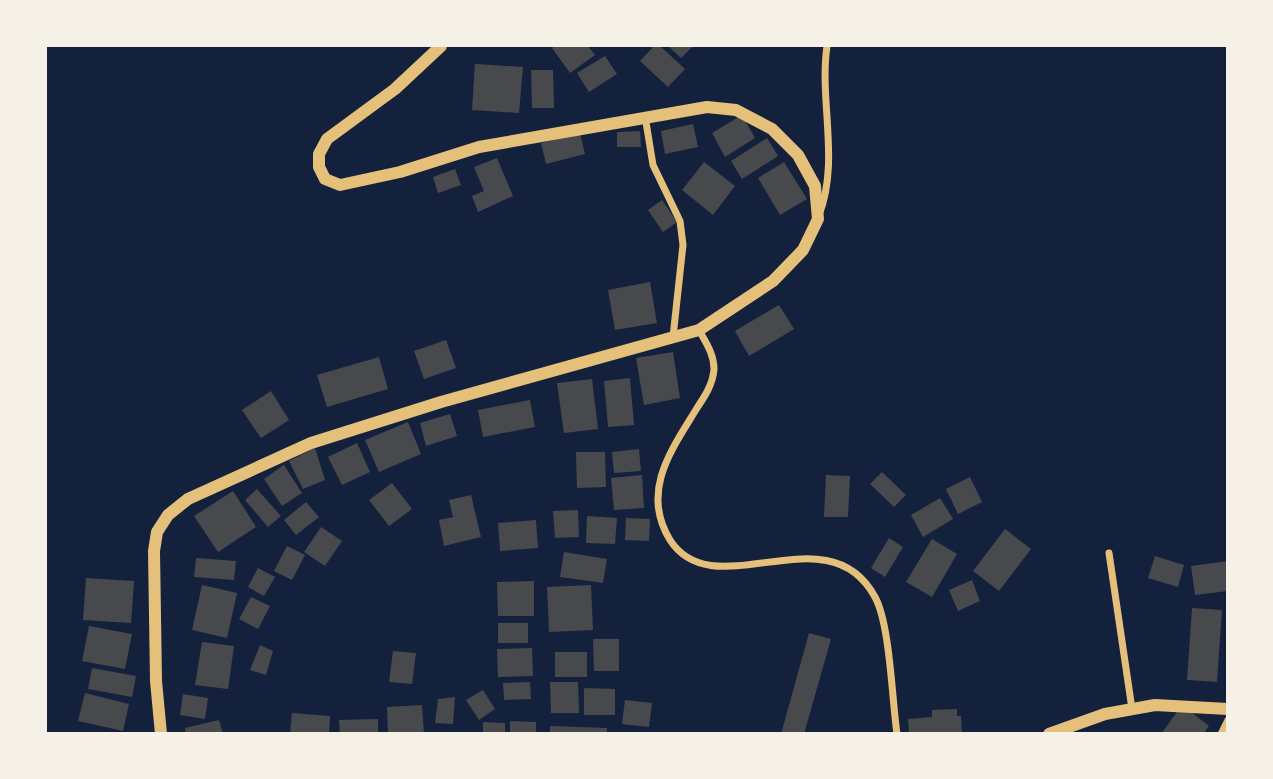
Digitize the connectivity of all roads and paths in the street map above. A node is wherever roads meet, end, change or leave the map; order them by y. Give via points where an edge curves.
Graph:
1 (441, 46) edge
2 (827, 46) edge
3 (645, 116) junction
4 (818, 219) junction
5 (699, 330) junction
6 (673, 338) junction
7 (1110, 553) dead end
8 (1132, 709) junction
9 (1227, 709) edge
10 (1227, 720) edge
11 (161, 733) edge
12 (897, 733) edge
13 (1049, 733) edge
14 (1221, 733) edge

1 - 3 street via 395,89 327,139 319,154 325,179 340,185 479,147
2 - 4 street via 829,163 826,199
3 - 4 street via 707,107 736,110 772,129 798,156 815,186
3 - 6 street via 653,164 681,221
4 - 5 street via 803,250 773,281
5 - 6 street
5 - 12 street via 713,356 710,388 662,469 657,488 660,514 671,540 692,561 719,567 821,559 862,577 883,621
6 - 11 street via 311,443 188,499 168,515 157,532 154,551
7 - 8 street
8 - 9 street via 1155,705
8 - 13 street
10 - 14 street

